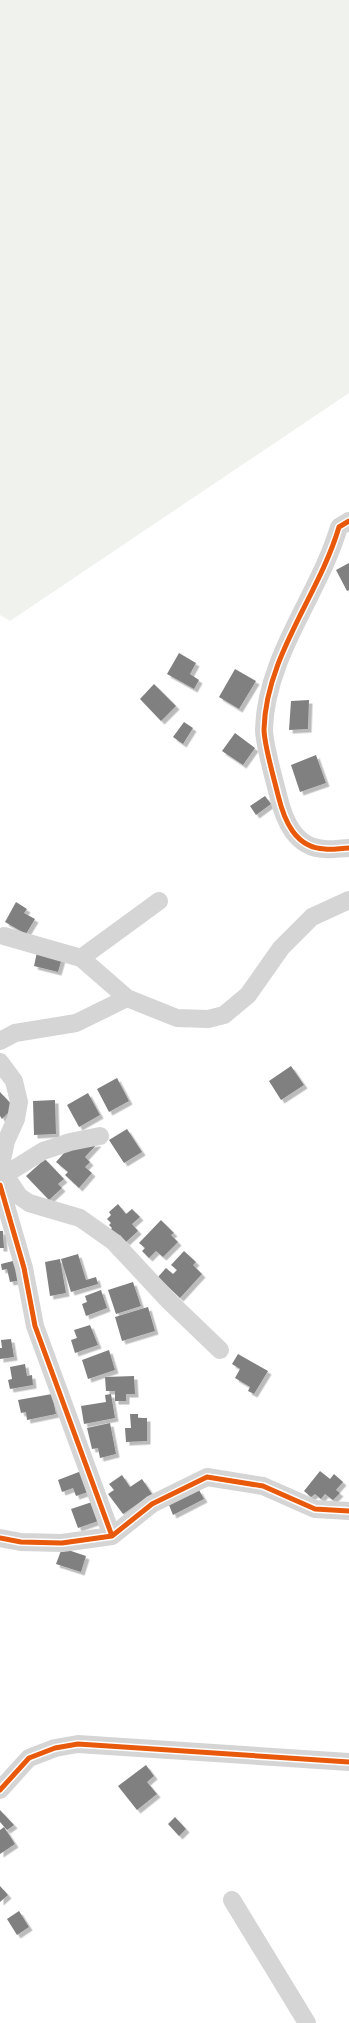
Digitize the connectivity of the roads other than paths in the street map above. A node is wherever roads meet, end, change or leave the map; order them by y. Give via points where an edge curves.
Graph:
1 (349, 521) edge
2 (349, 848) edge
3 (349, 900) edge
4 (159, 901) dead end
5 (4, 936) dead end
6 (81, 958) junction
7 (127, 998) junction
8 (0, 1041) edge
9 (0, 1062) edge
10 (100, 1136) dead end
11 (1, 1177) edge
12 (220, 1350) dead end
13 (349, 1511) edge
14 (112, 1536) junction
15 (0, 1538) edge
16 (349, 1762) edge
17 (0, 1790) edge
18 (232, 1900) dead end
19 (307, 2023) edge

1 - 2 street via 339,526 332,552 278,663 267,699 264,731 280,805 290,830 301,842 324,850
3 - 7 street via 312,917 281,948 248,995 224,1014 208,1019 177,1018
4 - 6 street
5 - 6 street
6 - 7 street
7 - 8 street via 76,1023 15,1033
9 - 11 street via 14,1081 18,1102 16,1119 6,1141
10 - 11 street via 43,1151
11 - 12 street via 29,1203 80,1218 114,1242 169,1301
11 - 14 street via 24,1268 35,1326
13 - 14 street via 315,1509 263,1486 207,1477 152,1504
14 - 15 street via 62,1543 21,1542
16 - 17 street via 78,1744 55,1748 28,1758
18 - 19 street

